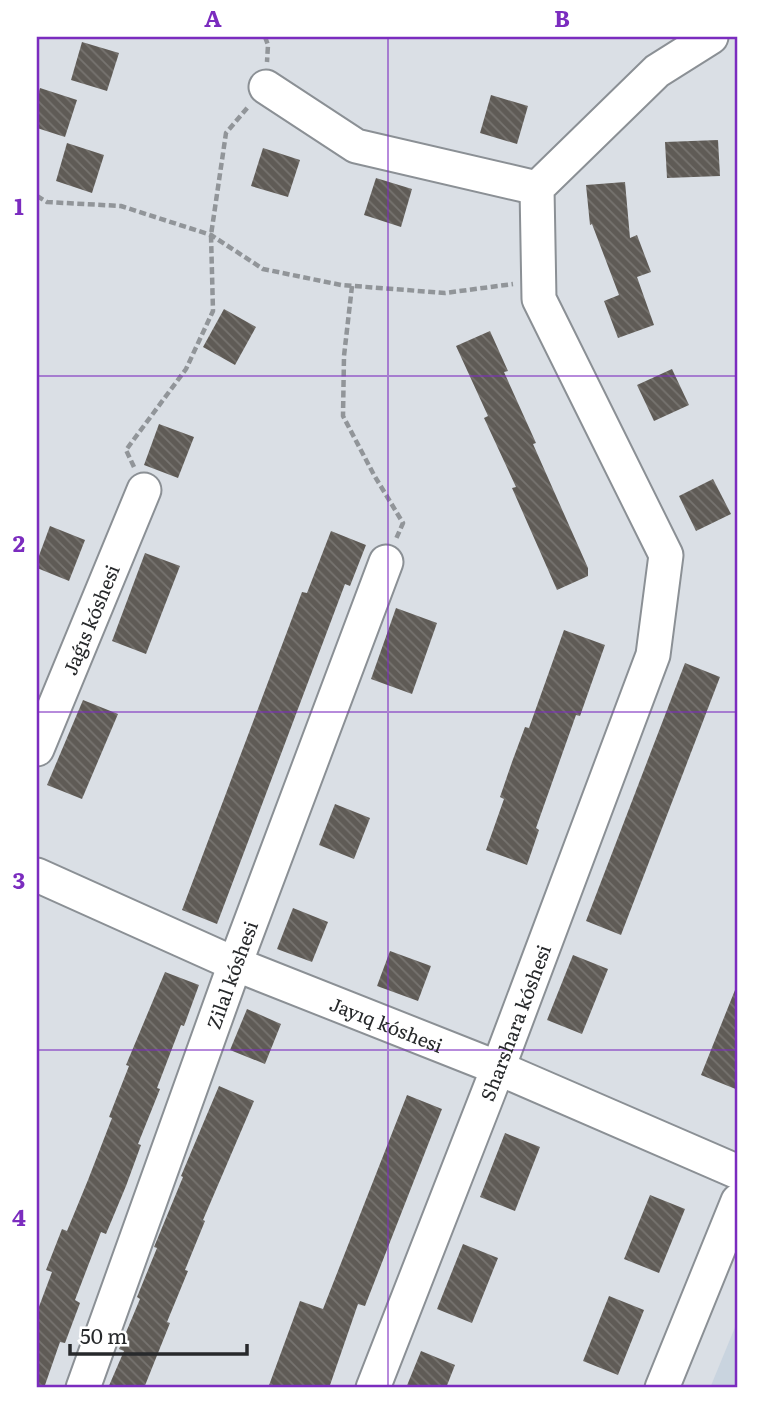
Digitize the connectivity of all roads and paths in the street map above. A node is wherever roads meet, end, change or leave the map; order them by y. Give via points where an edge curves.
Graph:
1 (659, 37) edge
2 (711, 37) edge
3 (657, 71) junction
4 (266, 87) joint
5 (537, 188) junction
6 (37, 196) edge
7 (211, 235) junction
8 (539, 281) junction
9 (352, 286) junction
10 (144, 490) joint
11 (386, 562) joint
12 (37, 749) edge
13 (37, 874) edge
14 (235, 964) junction
15 (498, 1068) junction
16 (738, 1172) edge
17 (738, 1201) edge
18 (83, 1388) edge
19 (373, 1388) edge
20 (662, 1388) edge

1 - 3 street
2 - 3 street
3 - 5 street
4 - 5 street via 356,146
4 - 7 path via 226,133
5 - 8 street, Sharshara kóshesi
6 - 7 path via 47,202 121,206
7 - 9 path via 263,269
7 - 10 path via 213,310 186,369 126,450
8 - 9 path via 445,293
8 - 15 street, Sharshara kóshesi via 539,299 666,555 653,655
9 - 11 path via 343,416 403,523
10 - 12 street, Jaǵıs kóshesi
11 - 14 street, Zilal kóshesi
13 - 14 street, Jayıq kóshesi
14 - 15 street, Jayıq kóshesi
14 - 18 street, Zilal kóshesi
15 - 16 street, Jayıq kóshesi
15 - 19 street, Sharshara kóshesi
17 - 20 street

